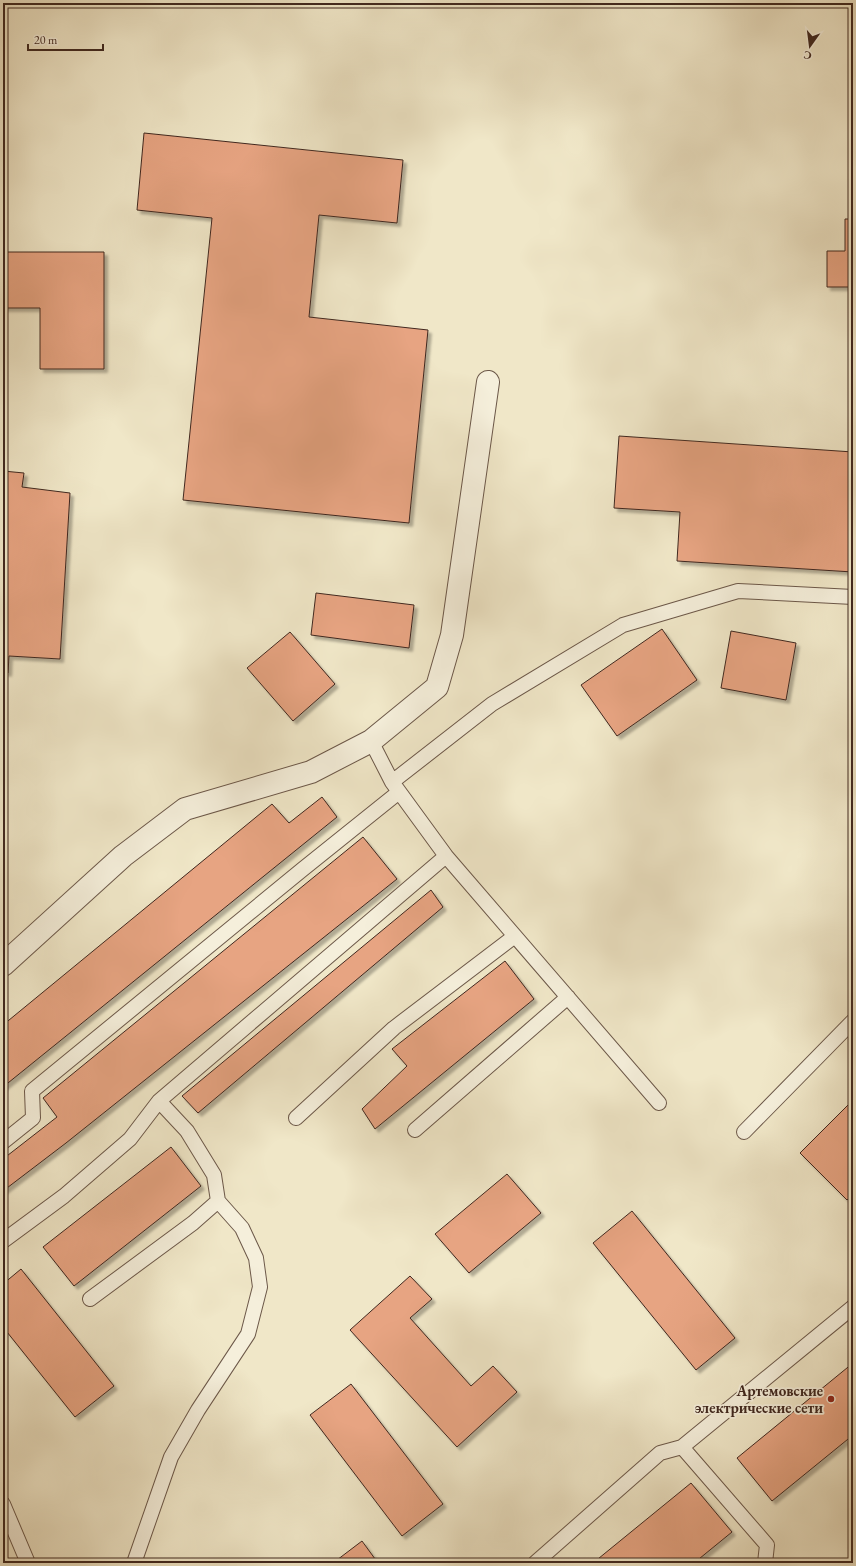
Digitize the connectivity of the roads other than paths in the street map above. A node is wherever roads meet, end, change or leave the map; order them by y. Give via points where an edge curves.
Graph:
1 (488, 382) dead end
2 (853, 597) edge
3 (371, 741) junction
4 (396, 787) junction
5 (446, 856) junction
6 (515, 936) junction
7 (3, 965) edge
8 (568, 997) junction
9 (853, 1021) edge
10 (159, 1102) junction
11 (659, 1103) dead end
12 (296, 1118) dead end
13 (415, 1130) dead end
14 (744, 1132) dead end
15 (3, 1142) edge
16 (218, 1201) junction
17 (3, 1241) edge
18 (90, 1299) dead end
19 (853, 1307) edge
20 (682, 1447) junction
21 (3, 1504) edge
22 (28, 1563) edge
23 (134, 1563) edge
24 (535, 1563) edge
25 (765, 1563) edge

1 - 3 street via 452,635 437,687
2 - 4 lane via 738,591 623,625 492,704
3 - 4 lane
3 - 7 street via 311,772 185,809 123,856
4 - 5 lane
4 - 15 lane via 303,869 32,1091 33,1118
5 - 6 lane
5 - 10 lane
6 - 8 lane
6 - 12 lane via 394,1028
8 - 11 lane
8 - 13 lane
9 - 14 lane
10 - 16 lane via 187,1131 214,1175
10 - 17 lane via 130,1139 64,1196
16 - 18 lane via 193,1223
16 - 23 lane via 242,1228 256,1258 260,1287 248,1334 198,1410 172,1457
19 - 20 lane
20 - 24 lane via 660,1453
20 - 25 lane via 767,1545
21 - 22 lane

